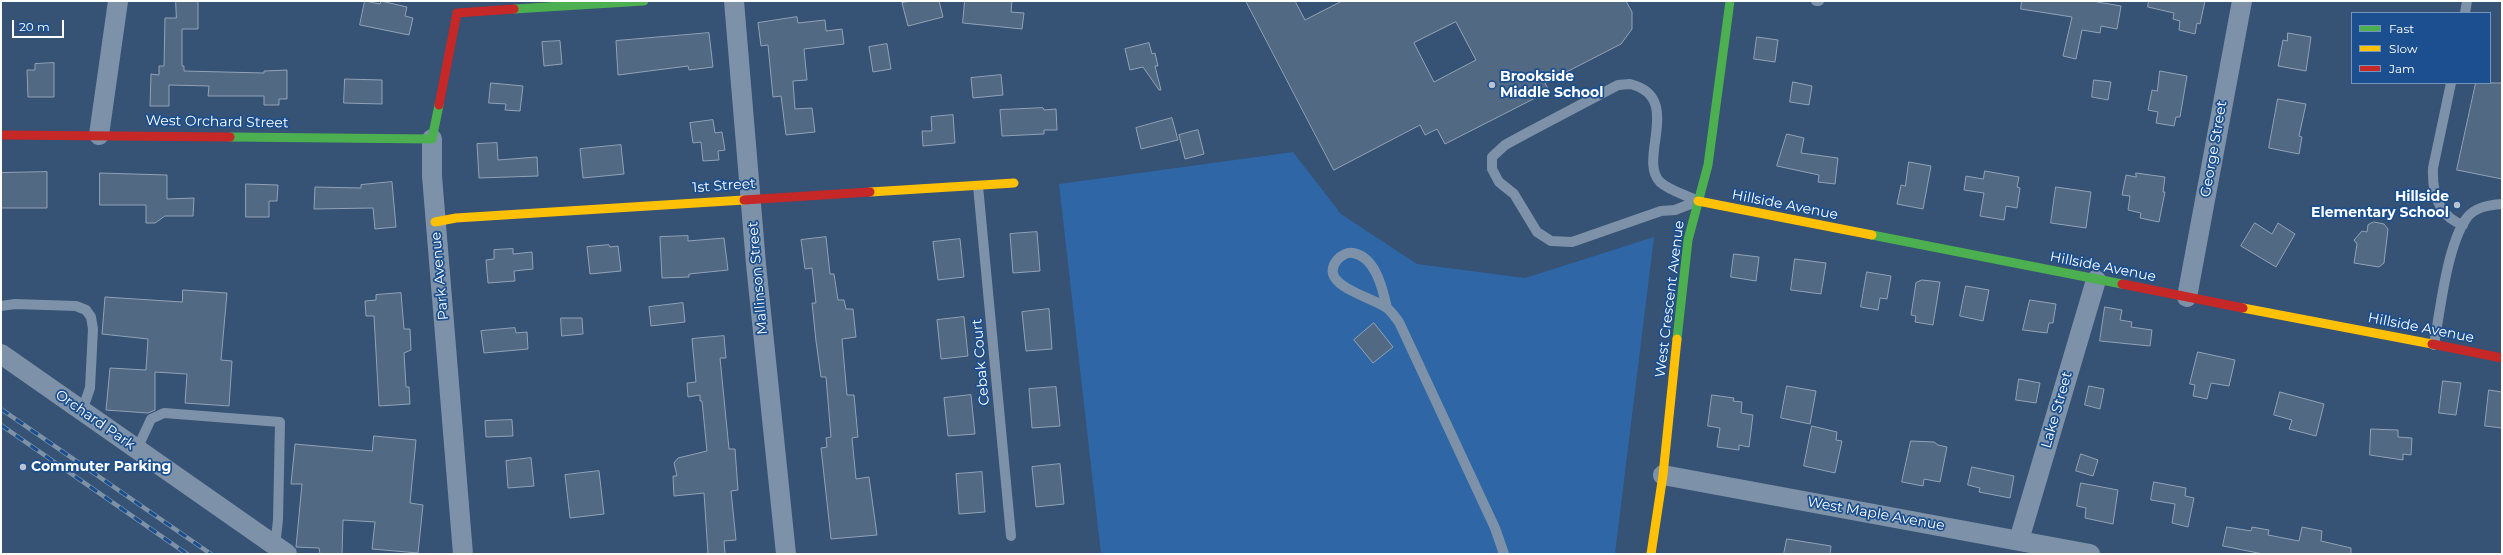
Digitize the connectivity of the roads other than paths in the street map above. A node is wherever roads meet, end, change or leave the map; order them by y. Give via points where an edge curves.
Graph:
1 (118, 1) edge
2 (644, 1) edge
3 (734, 1) edge
4 (1730, 1) edge
5 (1816, 1) edge
6 (1819, 1) edge
7 (2242, 1) edge
8 (2467, 1) edge
9 (458, 7) edge
10 (2465, 12) edge
11 (2451, 84) edge
12 (1, 135) edge
13 (99, 135) junction
14 (432, 140) junction
15 (1014, 183) dead end
16 (978, 186) junction
17 (751, 198) junction
18 (1698, 201) junction
19 (2502, 204) edge
20 (436, 222) junction
21 (2463, 225) junction
22 (2096, 280) junction
23 (2187, 296) junction
24 (1, 306) edge
25 (1387, 308) junction
26 (2434, 345) junction
27 (1, 354) edge
28 (2502, 358) edge
29 (82, 411) junction
30 (137, 449) junction
31 (1663, 475) junction
32 (1011, 536) dead end
33 (2019, 540) junction
34 (281, 550) edge
35 (463, 554) edge
36 (786, 554) edge
37 (1504, 554) edge
38 (1651, 554) edge
39 (2090, 554) edge

1 - 13 street
2 - 9 main road
3 - 17 street, Mallinson Street
4 - 18 main road, West Crescent Avenue via 1708,165
5 - 6 lane
7 - 23 street, George Street
8 - 10 lane
9 - 14 main road, Park Avenue
11 - 21 lane via 2432,182 2436,201 2442,210
12 - 13 main road, West Orchard Street
13 - 14 main road, West Orchard Street
14 - 20 street, Park Avenue
15 - 16 main road, 1st Street
16 - 17 main road, 1st Street
16 - 32 lane, Cebak Court
17 - 20 main road, 1st Street via 456,218
17 - 36 street, Mallinson Street
18 - 18 lane via 1659,181 1653,170 1657,114 1651,97 1642,87 1630,84 1618,85 1527,133 1505,145 1492,157 1492,169 1499,182 1514,194 1537,232 1550,241 1572,242
18 - 22 main road, Hillside Avenue
18 - 31 main road, West Crescent Avenue via 1688,240
19 - 21 lane via 2477,209 2466,218
20 - 35 street, Park Avenue
21 - 26 lane via 2450,263
22 - 23 main road, Hillside Avenue
22 - 33 street, Lake Street
23 - 26 main road, Hillside Avenue
24 - 29 lane via 76,306 86,310 91,317 93,329 90,388
25 - 25 lane via 1340,285 1333,276 1333,266 1341,256 1352,253 1363,256 1370,263 1382,287
25 - 37 lane via 1399,322 1495,528
26 - 28 main road, Hillside Avenue
27 - 29 street, Orchard Park
29 - 30 street, Orchard Park
30 - 34 street, Orchard Park
30 - 34 lane via 151,420 164,413 280,422 278,520
31 - 33 street, West Maple Avenue
31 - 38 main road, West Crescent Avenue
33 - 39 street, West Maple Avenue

